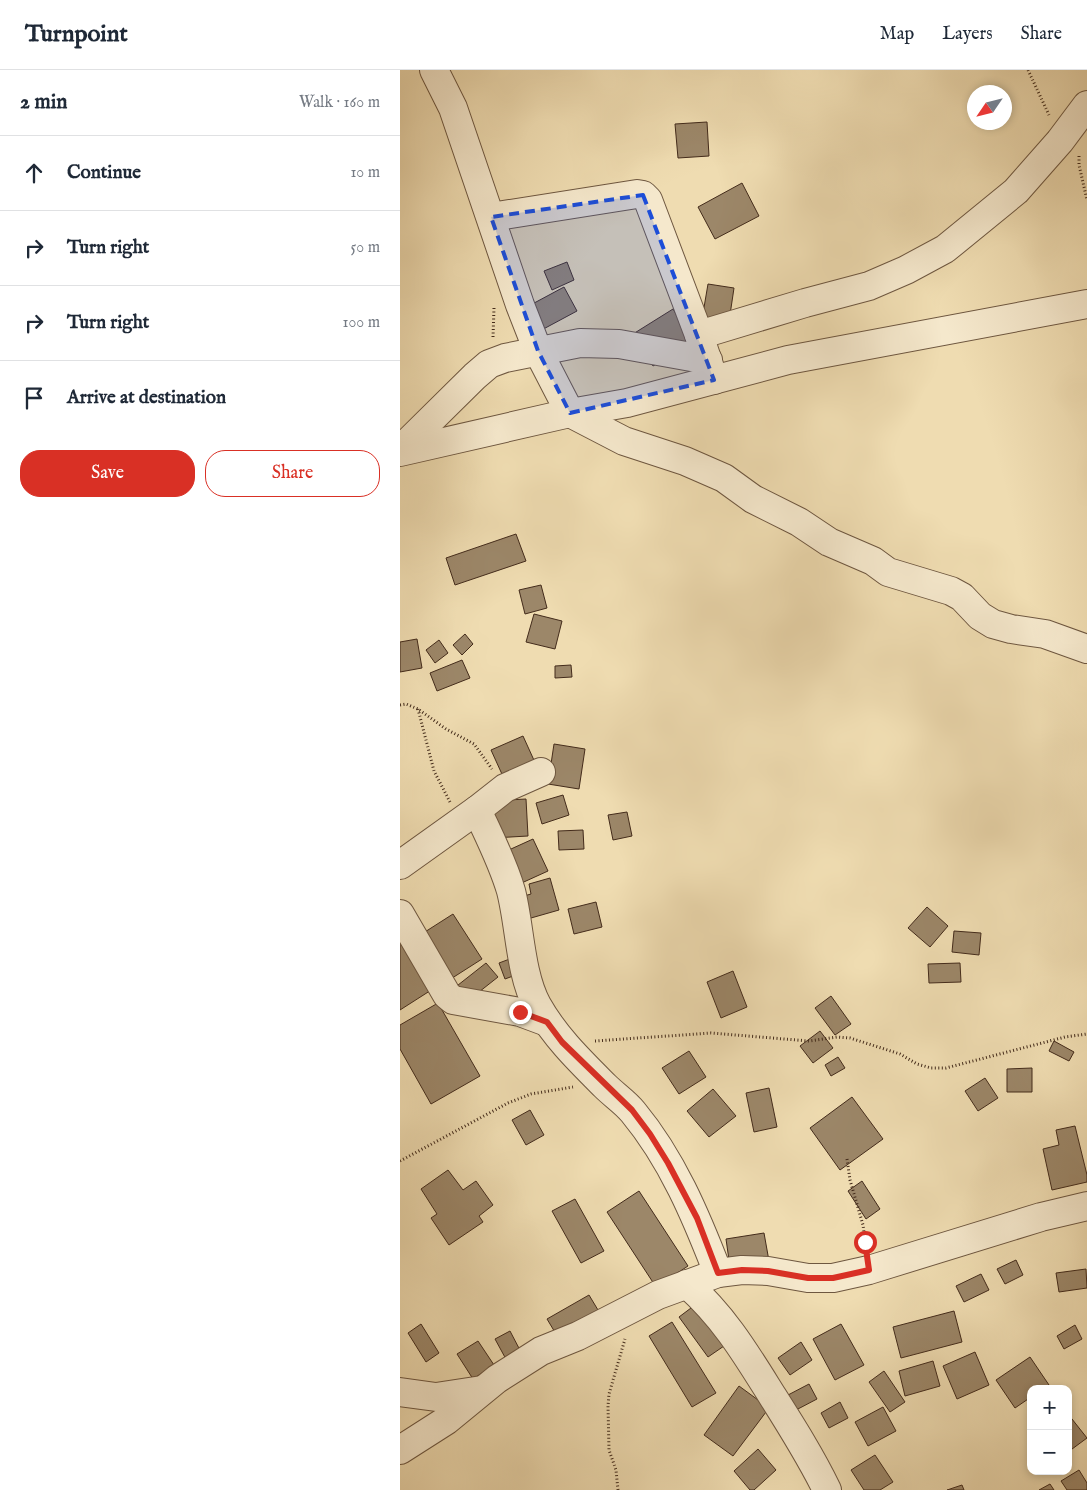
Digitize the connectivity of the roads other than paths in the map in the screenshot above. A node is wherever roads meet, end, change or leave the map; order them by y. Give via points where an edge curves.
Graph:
1 (434, 70) edge
2 (1087, 105) edge
3 (491, 217) junction
4 (1087, 304) edge
5 (699, 335) junction
6 (538, 351) junction
7 (711, 370) junction
8 (570, 413) junction
9 (400, 451) edge
10 (1087, 649) edge
11 (541, 772) dead end
12 (469, 816) junction
13 (405, 856) edge
14 (400, 914) edge
15 (554, 1032) junction
16 (1087, 1206) edge
17 (718, 1273) junction
18 (687, 1284) junction
19 (484, 1390) junction
20 (400, 1392) edge
21 (400, 1450) edge
22 (827, 1490) edge

1 - 3 street via 453,108
2 - 5 street via 1016,191 945,249 869,286
3 - 5 street via 643,195 648,200
3 - 6 street
4 - 7 street via 788,360
5 - 7 street
6 - 7 street via 580,343 619,344
6 - 8 street
6 - 9 street via 490,364
7 - 8 street via 627,403
8 - 9 street
8 - 10 street via 624,441 724,478 753,499 799,522 829,542 873,561 888,572 951,590 993,624 1045,634
11 - 12 street via 505,788
12 - 13 street
12 - 15 street via 496,852 510,890 529,986
14 - 15 street via 446,995 453,1000 520,1012
15 - 17 street via 632,1110 650,1134 697,1218
16 - 17 street via 833,1278 808,1278 768,1271
17 - 18 street
18 - 19 street via 542,1351
18 - 22 street via 714,1310 736,1338 813,1460
19 - 20 street via 436,1397
19 - 21 street via 447,1420

